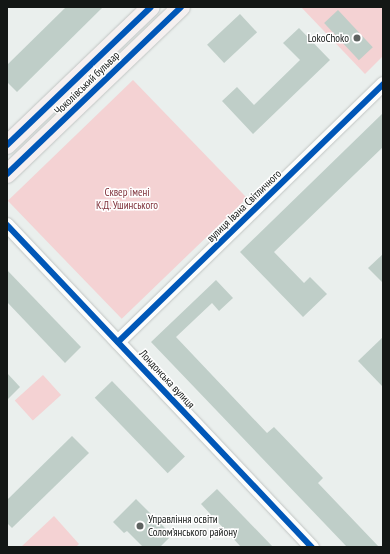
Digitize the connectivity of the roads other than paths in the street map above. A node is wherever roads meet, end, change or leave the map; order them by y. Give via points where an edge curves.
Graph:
1 (151, 7) edge
2 (181, 7) edge
3 (383, 84) edge
4 (7, 145) edge
5 (7, 174) edge
6 (7, 225) edge
7 (118, 342) junction
8 (312, 547) edge

1 - 4 main road, Чоколівський бульвар
2 - 5 main road, Чоколівський бульвар
3 - 7 street, вулиця Івана Світличного
6 - 7 street, Лондонська вулиця
7 - 8 street, Лондонська вулиця

